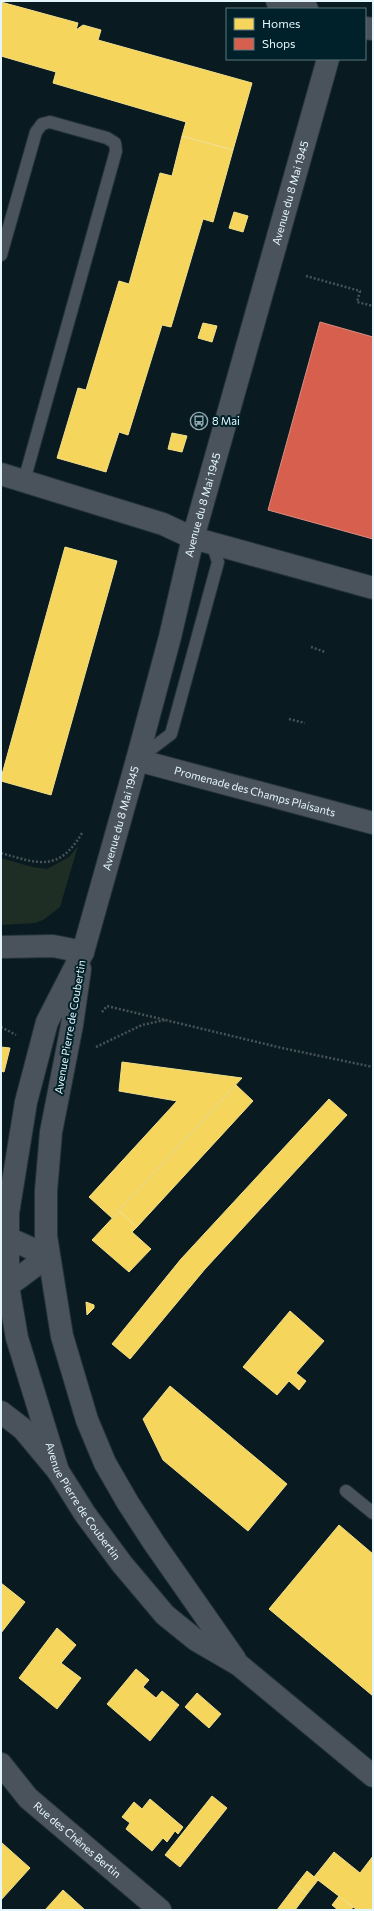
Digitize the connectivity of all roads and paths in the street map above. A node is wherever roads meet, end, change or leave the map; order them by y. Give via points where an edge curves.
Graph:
1 (277, 1) edge
2 (303, 8) edge
3 (328, 60) edge
4 (1, 255) edge
5 (306, 276) dead end
6 (373, 306) edge
7 (1, 474) edge
8 (24, 481) junction
9 (202, 541) junction
10 (373, 588) edge
11 (311, 648) dead end
12 (325, 652) dead end
13 (289, 719) dead end
14 (305, 723) dead end
15 (137, 760) junction
16 (373, 823) edge
17 (82, 833) dead end
18 (1, 853) edge
19 (1, 947) edge
20 (83, 952) junction
21 (100, 1014) dead end
22 (168, 1020) junction
23 (1, 1027) edge
24 (22, 1038) dead end
25 (93, 1049) dead end
26 (373, 1068) edge
27 (26, 1102) junction
28 (1, 1184) edge
29 (4, 1237) edge
30 (48, 1256) junction
31 (4, 1286) edge
32 (1, 1412) edge
33 (58, 1471) junction
34 (346, 1491) dead end
35 (373, 1513) edge
36 (239, 1665) junction
37 (1, 1764) edge
38 (373, 1776) edge
39 (160, 1910) edge

1 - 2 street
3 - 9 street, Avenue du 8 Mai 1945
4 - 8 lane via 36,132 42,124 50,122 107,138 114,143 116,151
5 - 6 path via 360,291 357,302
7 - 8 street
8 - 9 street via 163,524
9 - 10 street
9 - 15 street, Avenue du 8 Mai 1945 via 170,637
9 - 15 lane via 218,562 208,619 189,690 171,734
11 - 12 path
13 - 14 path
15 - 16 street, Promenade des Champs Plaisants
15 - 20 street, Avenue du 8 Mai 1945
17 - 18 path via 74,846 62,856 47,863
19 - 20 street via 53,946
20 - 27 street, Avenue Pierre de Coubertin via 47,1022
20 - 30 street, Avenue Pierre de Coubertin via 51,1132 46,1191
21 - 22 path via 107,1006
22 - 25 path via 142,1025
22 - 26 path
23 - 24 path
27 - 28 street
27 - 29 street, Avenue Pierre de Coubertin
29 - 30 street
29 - 31 street, Avenue Pierre de Coubertin
30 - 31 street
30 - 36 street, Avenue Pierre de Coubertin via 62,1336 87,1420 105,1463 154,1544
31 - 33 street, Avenue Pierre de Coubertin via 17,1338
32 - 33 street via 23,1429
33 - 36 street, Avenue Pierre de Coubertin via 85,1514 122,1564 165,1615 196,1640
34 - 35 lane
36 - 38 street, Avenue Pierre de Coubertin
37 - 39 street, Rue des Chênes Bertin via 28,1798

